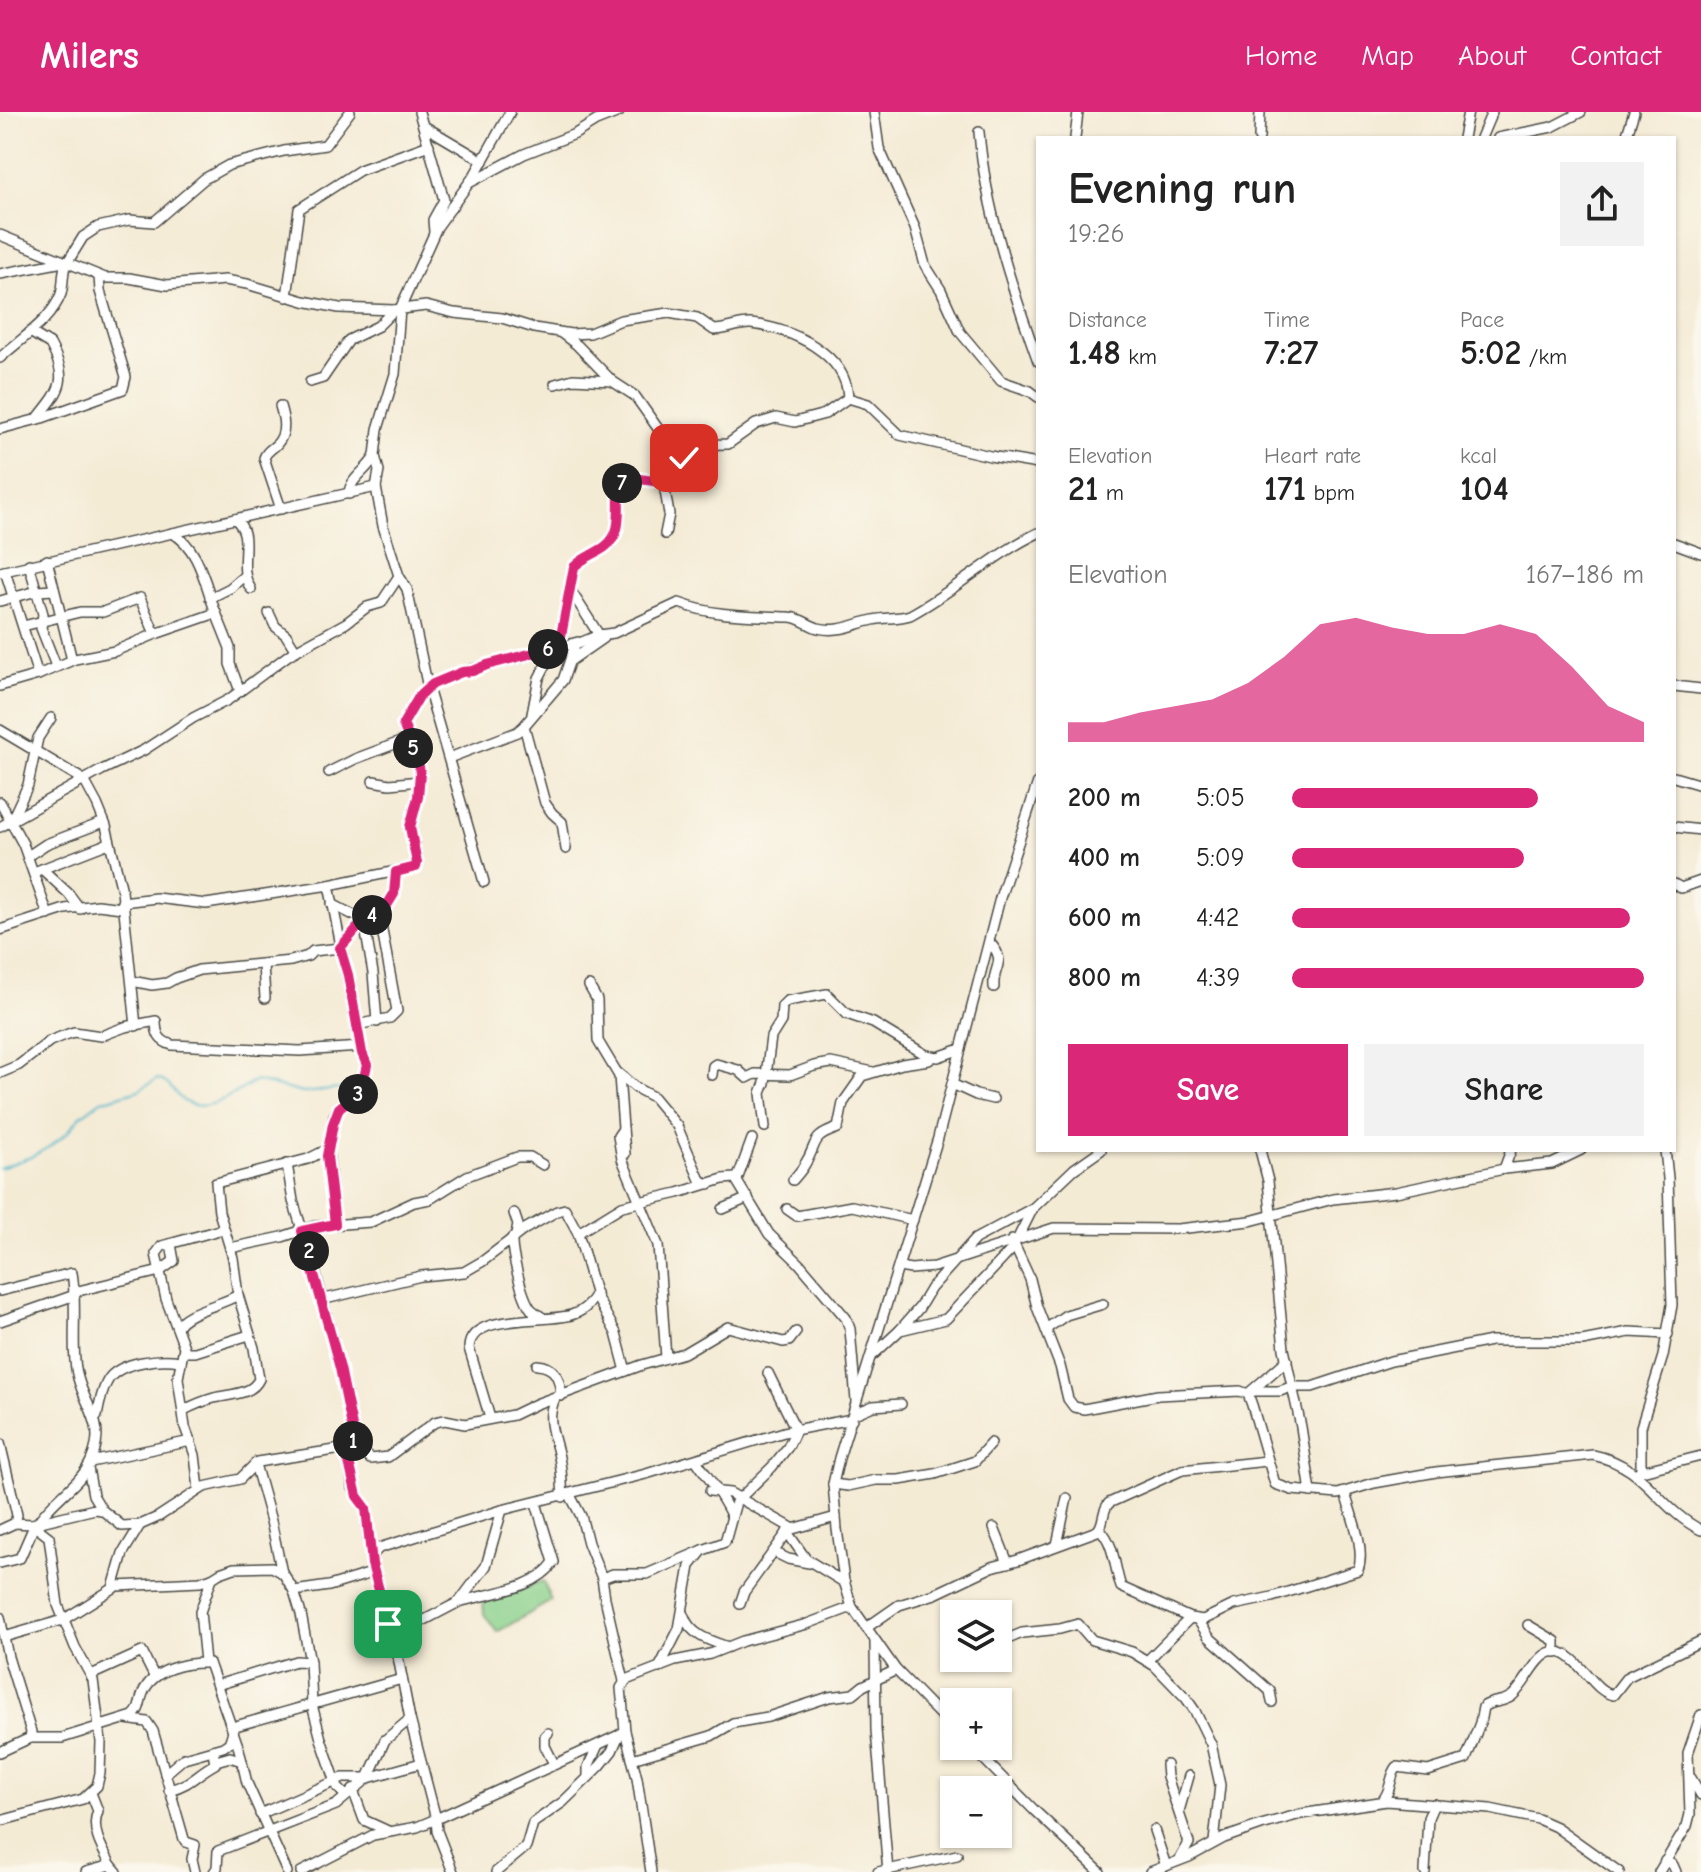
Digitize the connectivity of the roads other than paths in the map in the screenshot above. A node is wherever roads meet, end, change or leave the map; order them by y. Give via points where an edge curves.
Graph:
1 (350, 112) edge
2 (419, 112) edge
3 (510, 112) edge
4 (619, 112) edge
5 (874, 112) edge
6 (1078, 112) edge
7 (1260, 112) edge
8 (1468, 112) edge
9 (1492, 112) edge
10 (1581, 112) edge
11 (1634, 112) edge
12 (422, 124) junction
13 (979, 132) dead end
14 (1075, 136) edge
15 (1259, 136) edge
16 (1463, 136) edge
17 (1482, 136) edge
18 (1508, 136) edge
19 (1626, 136) edge
20 (429, 145) junction
21 (483, 161) junction
22 (469, 183) junction
23 (434, 232) junction
24 (0, 235) edge
25 (65, 263) junction
26 (0, 274) edge
27 (99, 276) junction
28 (287, 297) junction
29 (397, 310) junction
30 (30, 332) junction
31 (560, 332) junction
32 (1036, 355) edge
33 (0, 358) edge
34 (612, 381) junction
35 (310, 382) dead end
36 (555, 384) dead end
37 (1036, 396) edge
38 (848, 398) junction
39 (280, 406) dead end
40 (37, 419) junction
41 (0, 429) edge
42 (715, 444) junction
43 (698, 446) junction
44 (375, 456) junction
45 (1036, 464) edge
46 (669, 477) junction
47 (376, 487) junction
48 (349, 494) junction
49 (281, 509) junction
50 (235, 519) junction
51 (172, 533) junction
52 (665, 534) dead end
53 (1036, 534) edge
54 (1676, 544) edge
55 (1701, 553) edge
56 (47, 560) junction
57 (29, 564) junction
58 (2, 571) edge
59 (244, 576) junction
60 (399, 576) junction
61 (569, 588) junction
62 (251, 589) dead end
63 (54, 590) junction
64 (37, 591) junction
65 (12, 597) junction
66 (210, 598) junction
67 (0, 601) edge
68 (216, 613) junction
69 (269, 613) dead end
70 (60, 618) junction
71 (41, 620) junction
72 (23, 626) junction
73 (155, 634) junction
74 (604, 635) junction
75 (578, 642) junction
76 (556, 647) junction
77 (296, 651) junction
78 (72, 660) junction
79 (570, 661) junction
80 (56, 666) junction
81 (38, 675) junction
82 (0, 686) edge
83 (1676, 686) edge
84 (428, 688) junction
85 (1701, 689) edge
86 (240, 691) junction
87 (532, 714) junction
88 (51, 718) dead end
89 (524, 726) junction
90 (0, 730) edge
91 (408, 739) junction
92 (36, 751) junction
93 (449, 758) junction
94 (329, 772) dead end
95 (1676, 778) edge
96 (84, 780) junction
97 (373, 781) dead end
98 (420, 781) junction
99 (1701, 785) edge
100 (1036, 788) edge
101 (0, 802) edge
102 (10, 821) junction
103 (104, 822) junction
104 (0, 827) edge
105 (1676, 827) edge
106 (1701, 830) edge
107 (109, 843) junction
108 (566, 849) dead end
109 (28, 856) junction
110 (38, 870) junction
111 (396, 872) junction
112 (1701, 881) edge
113 (484, 882) dead end
114 (329, 885) junction
115 (1676, 885) edge
116 (332, 904) junction
117 (122, 905) junction
118 (80, 909) junction
119 (383, 912) junction
120 (48, 915) junction
121 (364, 922) junction
122 (0, 930) edge
123 (990, 943) junction
124 (340, 948) junction
125 (263, 964) junction
126 (132, 981) junction
127 (589, 986) dead end
128 (994, 987) dead end
129 (265, 998) dead end
130 (377, 1022) junction
131 (357, 1025) junction
132 (136, 1026) junction
133 (361, 1047) junction
134 (961, 1049) junction
135 (933, 1057) junction
136 (873, 1072) junction
137 (0, 1073) edge
138 (618, 1073) junction
139 (712, 1075) dead end
140 (766, 1075) junction
141 (952, 1084) junction
142 (993, 1099) dead end
143 (765, 1127) dead end
144 (752, 1139) dead end
145 (328, 1149) junction
146 (1098, 1152) edge
147 (1261, 1152) edge
148 (1510, 1152) edge
149 (1665, 1152) edge
150 (1563, 1155) edge
151 (287, 1164) junction
152 (543, 1165) dead end
153 (1504, 1169) junction
154 (631, 1179) junction
155 (737, 1180) junction
156 (793, 1180) dead end
157 (709, 1184) junction
158 (659, 1197) junction
159 (748, 1198) junction
160 (639, 1203) junction
161 (622, 1206) junction
162 (1033, 1208) junction
163 (723, 1209) dead end
164 (787, 1209) dead end
165 (514, 1213) dead end
166 (1270, 1217) junction
167 (913, 1220) junction
168 (335, 1224) junction
169 (223, 1229) junction
170 (302, 1231) junction
171 (578, 1233) junction
172 (514, 1236) junction
173 (1015, 1241) junction
174 (171, 1244) junction
175 (230, 1248) junction
176 (959, 1258) junction
177 (899, 1267) junction
178 (160, 1271) junction
179 (0, 1291) edge
180 (596, 1293) junction
181 (75, 1294) junction
182 (238, 1295) junction
183 (321, 1300) junction
184 (602, 1303) junction
185 (1103, 1304) dead end
186 (589, 1306) junction
187 (543, 1318) junction
188 (0, 1321) edge
189 (177, 1327) junction
190 (1046, 1329) junction
191 (900, 1330) junction
192 (796, 1332) dead end
193 (1668, 1334) junction
194 (249, 1335) junction
195 (182, 1356) junction
196 (666, 1358) junction
197 (871, 1358) junction
198 (1287, 1360) junction
199 (537, 1365) dead end
200 (626, 1371) junction
201 (768, 1373) dead end
202 (1291, 1387) junction
203 (1248, 1394) junction
204 (558, 1397) junction
205 (536, 1404) junction
206 (901, 1404) dead end
207 (184, 1410) junction
208 (854, 1412) junction
209 (550, 1416) junction
210 (490, 1418) junction
211 (96, 1419) junction
212 (796, 1430) junction
213 (191, 1441) junction
214 (355, 1441) junction
215 (0, 1443) edge
216 (991, 1443) dead end
217 (342, 1449) junction
218 (367, 1456) junction
219 (1701, 1456) edge
220 (696, 1460) junction
221 (1267, 1461) junction
222 (255, 1464) junction
223 (89, 1465) junction
224 (1638, 1472) junction
225 (833, 1484) junction
226 (199, 1489) junction
227 (715, 1490) junction
228 (1311, 1492) junction
229 (1345, 1493) junction
230 (566, 1496) junction
231 (740, 1498) junction
232 (1067, 1498) dead end
233 (536, 1503) junction
234 (102, 1510) junction
235 (502, 1510) junction
236 (731, 1515) junction
237 (836, 1517) junction
238 (15, 1523) junction
239 (35, 1524) junction
240 (140, 1525) junction
241 (994, 1528) dead end
242 (1100, 1529) junction
243 (0, 1530) edge
244 (789, 1530) junction
245 (1701, 1530) edge
246 (1057, 1545) junction
247 (698, 1552) junction
248 (774, 1552) junction
249 (372, 1555) junction
250 (0, 1563) edge
251 (811, 1563) junction
252 (1008, 1563) junction
253 (375, 1572) junction
254 (283, 1573) junction
255 (212, 1578) junction
256 (602, 1578) junction
257 (845, 1583) junction
258 (113, 1588) junction
259 (294, 1591) junction
260 (459, 1602) junction
261 (740, 1604) dead end
262 (852, 1607) junction
263 (683, 1613) junction
264 (0, 1617) edge
265 (1194, 1619) junction
266 (63, 1620) junction
267 (388, 1624) junction
268 (1528, 1625) dead end
269 (411, 1627) junction
270 (866, 1628) junction
271 (394, 1636) junction
272 (4, 1637) junction
273 (1012, 1638) edge
274 (875, 1641) junction
275 (1701, 1641) edge
276 (728, 1647) junction
277 (1555, 1652) junction
278 (1147, 1661) junction
279 (205, 1662) junction
280 (310, 1662) junction
281 (659, 1668) junction
282 (896, 1670) junction
283 (91, 1675) junction
284 (154, 1676) junction
285 (402, 1679) junction
286 (624, 1681) junction
287 (876, 1681) junction
288 (217, 1685) junction
289 (1272, 1702) dead end
290 (312, 1705) junction
291 (940, 1715) edge
292 (1701, 1715) edge
293 (123, 1718) junction
294 (410, 1719) junction
295 (99, 1727) junction
296 (232, 1729) junction
297 (548, 1733) dead end
298 (622, 1733) junction
299 (30, 1738) junction
300 (229, 1743) junction
301 (598, 1745) junction
302 (213, 1750) junction
303 (0, 1752) edge
304 (581, 1752) junction
305 (632, 1759) junction
306 (985, 1760) edge
307 (216, 1761) junction
308 (242, 1761) junction
309 (421, 1763) junction
310 (554, 1764) junction
311 (1166, 1765) dead end
312 (588, 1772) junction
313 (165, 1774) junction
314 (1689, 1775) junction
315 (1189, 1776) dead end
316 (368, 1778) junction
317 (336, 1782) junction
318 (169, 1790) junction
319 (91, 1793) junction
320 (350, 1793) junction
321 (1701, 1795) edge
322 (1382, 1801) junction
323 (1434, 1804) junction
324 (1179, 1812) junction
325 (260, 1814) junction
326 (436, 1819) junction
327 (0, 1821) edge
328 (1154, 1830) dead end
329 (267, 1831) junction
330 (388, 1831) junction
331 (1214, 1842) junction
332 (957, 1855) dead end
333 (1178, 1861) junction
334 (1665, 1861) junction
335 (1166, 1866) junction
336 (114, 1868) edge
337 (1613, 1870) edge
338 (884, 1871) edge
339 (86, 1872) edge
340 (195, 1872) edge
341 (214, 1872) edge
342 (287, 1872) edge
343 (301, 1872) edge
344 (453, 1872) edge
345 (496, 1872) edge
346 (651, 1872) edge
347 (1100, 1872) edge
348 (1150, 1872) edge
349 (1425, 1872) edge
350 (1659, 1872) edge
351 (1676, 1872) edge

1 - 25 street via 325,145 229,165 154,222 129,220 98,227 83,237
2 - 12 street
3 - 21 street
4 - 22 street
5 - 37 street via 879,148 915,228 925,265 960,332 1001,381
6 - 14 street
7 - 15 street
8 - 16 street
9 - 17 street
10 - 18 street via 1552,127
11 - 19 street
12 - 20 street
12 - 21 street
13 - 32 street via 1000,238
20 - 23 street via 444,200 433,220
20 - 28 street via 368,166 299,209
21 - 22 street
22 - 23 street
23 - 29 street
24 - 25 street
25 - 26 street
25 - 27 street
25 - 30 street via 59,298
27 - 28 street via 167,285 225,280
27 - 40 street via 126,384 118,393
28 - 29 street via 339,308
29 - 31 street via 426,306
29 - 35 street via 349,340 323,378
29 - 44 street via 395,374
30 - 33 street
30 - 40 street via 50,344 61,377 59,392
31 - 34 street
31 - 38 street via 590,333 615,321 669,313 697,318 714,330 752,324 819,350 838,366
34 - 36 street via 573,379
34 - 43 street via 635,396 664,437
38 - 42 street via 825,414 792,422 767,420 737,440
38 - 45 street via 868,404 900,435
39 - 49 street via 284,429 264,458
40 - 41 street
42 - 43 street
42 - 46 street via 697,464
43 - 46 street
44 - 47 street
44 - 48 street
46 - 52 street
46 - 61 street via 661,482 632,478 620,485 616,533 604,548 574,567
47 - 48 street
47 - 60 street
48 - 49 street
49 - 50 street
50 - 51 street
50 - 59 street via 244,533
51 - 56 street
51 - 66 street via 189,549
53 - 74 street via 901,618 841,630 792,617 706,613 679,603
54 - 55 street
56 - 57 street
56 - 63 street
57 - 58 street
57 - 64 street
58 - 65 street
59 - 62 street
59 - 66 street
60 - 77 street via 381,603
60 - 84 street via 412,608
61 - 74 street
61 - 76 street
63 - 64 street
63 - 70 street
64 - 65 street
64 - 71 street
65 - 67 street
65 - 72 street
66 - 68 street
68 - 73 street
68 - 86 street
69 - 77 street
70 - 71 street
70 - 73 street via 108,611 140,598
70 - 78 street
71 - 72 street
71 - 80 street
72 - 81 street
73 - 78 street
74 - 75 street
74 - 79 street
75 - 76 street
75 - 79 street
76 - 84 street via 462,672
76 - 87 street via 539,678
77 - 86 street
78 - 80 street
79 - 87 street via 563,680
80 - 81 street
81 - 82 street
83 - 85 street
84 - 91 street via 405,717
84 - 93 street
86 - 96 street
87 - 89 street
88 - 92 street
89 - 93 street
89 - 108 street via 545,803 562,822
90 - 92 street
91 - 94 street
91 - 98 street
92 - 96 street
92 - 102 street via 28,785
93 - 113 street
95 - 99 street
96 - 102 street
96 - 103 street
97 - 98 street
98 - 111 street via 410,827 416,867
100 - 123 street
101 - 102 street
102 - 104 street
102 - 109 street
103 - 107 street
103 - 109 street
105 - 106 street
107 - 110 street
107 - 117 street
109 - 110 street
110 - 118 street
110 - 120 street
111 - 114 street
111 - 119 street via 394,894
112 - 115 street
114 - 116 street
114 - 117 street via 206,904 156,898
116 - 121 street
116 - 124 street
117 - 118 street
117 - 126 street
118 - 120 street
119 - 121 street
119 - 130 street via 381,925 398,1006 396,1014
120 - 122 street
121 - 124 street
121 - 130 street
123 - 128 street via 1000,962
123 - 134 street
124 - 125 street
124 - 131 street
125 - 126 street via 199,970 160,984
125 - 129 street
126 - 132 street
127 - 138 street via 597,1000 598,1041
130 - 131 street
131 - 133 street
132 - 133 street via 156,1021 157,1035 164,1042 184,1046 300,1051
132 - 137 street via 101,1036 68,1034
133 - 145 street via 367,1065 361,1090 334,1116
134 - 135 street
134 - 141 street
135 - 136 street
135 - 140 street via 847,1014 827,994 783,1003
136 - 140 street via 831,1063 786,1076
136 - 156 street via 857,1082 843,1103 839,1128 818,1138
138 - 154 street
138 - 157 street via 660,1103 677,1126 700,1180
139 - 140 street via 713,1066 720,1064 747,1078
140 - 143 street via 761,1093
141 - 142 street
141 - 167 street
144 - 155 street
145 - 151 street
145 - 168 street
146 - 162 street
147 - 166 street
148 - 153 street
149 - 193 street via 1672,1305
150 - 153 street via 1542,1166
151 - 169 street via 216,1183
151 - 170 street
152 - 168 street via 517,1157 371,1222
153 - 166 street via 1311,1203
154 - 158 street
154 - 160 street
154 - 161 street
155 - 157 street
155 - 159 street
157 - 158 street
158 - 160 street
159 - 163 street
159 - 208 street via 769,1234 846,1318
160 - 161 street
160 - 196 street via 659,1250
161 - 171 street
162 - 173 street
162 - 176 street via 979,1236
164 - 167 street via 797,1216 852,1206
165 - 172 street
166 - 173 street via 1178,1229 1054,1228
166 - 198 street
167 - 177 street
168 - 170 street
169 - 174 street
169 - 175 street
170 - 175 street
170 - 183 street
171 - 172 street via 562,1208
171 - 180 street
172 - 183 street via 464,1272 421,1276
172 - 187 street via 515,1264 528,1303
173 - 176 street
173 - 190 street
173 - 191 street via 946,1319
174 - 178 street via 174,1261
174 - 178 street via 156,1254
175 - 182 street
176 - 177 street via 922,1269
176 - 191 street
177 - 197 street
178 - 181 street
178 - 189 street
179 - 181 street via 72,1273
180 - 184 street
180 - 186 street
181 - 188 street
181 - 211 street via 76,1370
182 - 189 street via 184,1317
182 - 194 street
183 - 214 street
184 - 186 street
184 - 200 street
185 - 190 street via 1064,1316
186 - 187 street via 574,1315
187 - 210 street via 497,1324 470,1340
189 - 195 street
190 - 203 street via 1069,1402 1076,1408 1158,1395 1232,1390
191 - 197 street
192 - 196 street via 783,1342 728,1327
193 - 202 street via 1491,1341 1391,1361 1312,1387
193 - 224 street via 1641,1427
194 - 195 street
194 - 207 street via 258,1383
195 - 207 street via 178,1378
195 - 211 street via 114,1373
196 - 200 street
197 - 208 street
198 - 202 street
198 - 203 street
199 - 204 street via 555,1371 561,1387
200 - 204 street
201 - 212 street
202 - 203 street
202 - 228 street
203 - 221 street
204 - 205 street
204 - 209 street
205 - 209 street
205 - 210 street
206 - 208 street
207 - 213 street
208 - 212 street
208 - 225 street
209 - 230 street
210 - 218 street via 465,1424 435,1422 388,1457
211 - 223 street via 98,1435
212 - 220 street
212 - 231 street via 772,1467
213 - 223 street
213 - 226 street
214 - 217 street
214 - 218 street
215 - 238 street
216 - 225 street via 975,1461 935,1474
217 - 218 street
217 - 222 street
217 - 249 street via 366,1508
219 - 224 street
220 - 227 street
220 - 230 street
221 - 228 street via 1277,1487
221 - 242 street via 1176,1471 1109,1503
222 - 226 street via 240,1479
222 - 254 street
223 - 234 street via 93,1495
223 - 239 street
224 - 229 street via 1601,1456 1578,1454 1436,1472
224 - 245 street via 1674,1513
225 - 237 street
226 - 240 street
227 - 231 street
227 - 236 street
228 - 229 street
229 - 265 street via 1359,1551 1358,1570
230 - 233 street
230 - 256 street via 577,1505
231 - 236 street
231 - 244 street
232 - 246 street
233 - 235 street
233 - 260 street via 554,1562 549,1570 504,1591
234 - 239 street
234 - 240 street via 122,1526
235 - 249 street via 379,1548
235 - 260 street via 486,1566
236 - 247 street via 725,1542
237 - 244 street
237 - 257 street
238 - 239 street
238 - 243 street
239 - 250 street via 20,1558
239 - 266 street via 49,1537 55,1597
240 - 258 street via 120,1560
241 - 252 street
242 - 246 street
242 - 265 street via 1112,1548 1121,1587
244 - 248 street
244 - 251 street via 797,1550
246 - 252 street
247 - 256 street via 647,1574
247 - 263 street via 690,1566
248 - 251 street
248 - 261 street
249 - 253 street
251 - 257 street
252 - 270 street via 899,1605
253 - 259 street
253 - 267 street
254 - 255 street via 268,1566 234,1568
254 - 259 street
255 - 258 street
255 - 279 street via 200,1612
256 - 286 street
257 - 262 street
258 - 266 street
259 - 280 street
260 - 269 street
262 - 270 street
262 - 276 street
263 - 276 street via 693,1631
263 - 281 street
264 - 272 street
265 - 278 street
265 - 289 street via 1270,1691
266 - 272 street
266 - 283 street
267 - 269 street
267 - 271 street
268 - 277 street via 1555,1641
269 - 271 street
270 - 274 street
271 - 285 street
272 - 299 street
273 - 278 street via 1078,1624 1092,1640
274 - 282 street
274 - 287 street
275 - 277 street via 1627,1677 1613,1695 1568,1656
276 - 281 street
277 - 322 street via 1538,1659 1511,1696 1483,1707 1466,1759 1428,1771 1397,1767
278 - 331 street via 1186,1698 1211,1744 1220,1785
279 - 284 street
279 - 288 street
280 - 288 street via 296,1661
280 - 290 street
281 - 286 street
282 - 287 street
282 - 291 street
283 - 284 street via 142,1652
283 - 295 street
284 - 293 street via 138,1713
285 - 290 street
285 - 294 street
286 - 298 street
287 - 305 street via 847,1697 829,1697 733,1723 711,1736
287 - 338 street
288 - 296 street
290 - 296 street
290 - 317 street
292 - 314 street via 1688,1753
293 - 295 street
293 - 313 street via 150,1725
294 - 309 street
294 - 316 street via 385,1740
295 - 299 street via 62,1738
295 - 319 street via 100,1773
296 - 300 street
296 - 308 street
297 - 310 street via 545,1746
298 - 301 street
298 - 305 street
298 - 312 street via 612,1751
299 - 303 street
300 - 302 street
300 - 307 street
301 - 304 street
301 - 312 street
302 - 307 street
302 - 313 street via 184,1758
304 - 310 street
304 - 312 street
305 - 346 street
306 - 347 street
307 - 308 street
307 - 318 street via 192,1782
308 - 325 street
309 - 316 street
309 - 326 street
310 - 326 street
311 - 324 street
312 - 345 street via 563,1802 533,1823 526,1847
313 - 318 street
314 - 321 street
314 - 334 street via 1687,1826
315 - 324 street
316 - 317 street
316 - 320 street
317 - 320 street
317 - 325 street
318 - 340 street via 186,1842 195,1845
319 - 327 street via 72,1804
319 - 336 street via 98,1811 97,1836
320 - 329 street via 336,1805
320 - 330 street via 364,1820
322 - 323 street
322 - 331 street via 1301,1814
323 - 337 street via 1538,1819
323 - 349 street via 1428,1818
324 - 333 street via 1189,1843
325 - 329 street
326 - 330 street
326 - 344 street
328 - 335 street
329 - 341 street via 218,1851
329 - 342 street
330 - 343 street
331 - 333 street
332 - 338 street
333 - 335 street
334 - 350 street
334 - 351 street
335 - 348 street
336 - 339 street

